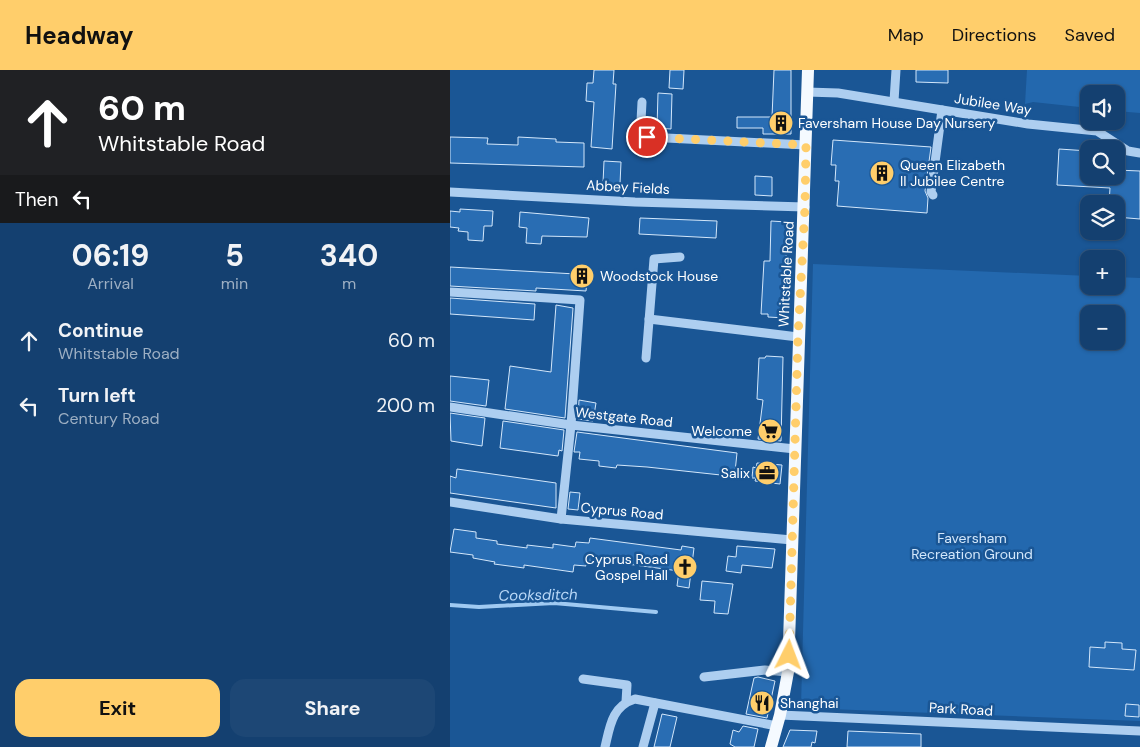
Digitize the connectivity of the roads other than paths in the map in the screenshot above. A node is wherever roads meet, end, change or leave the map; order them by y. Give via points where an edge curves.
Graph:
1 (808, 70) edge
2 (896, 70) edge
3 (807, 92) junction
4 (894, 101) junction
5 (642, 102) dead end
6 (942, 110) junction
7 (806, 145) junction
8 (1140, 153) edge
9 (450, 192) edge
10 (933, 195) dead end
11 (805, 207) junction
12 (680, 257) dead end
13 (450, 292) edge
14 (649, 319) junction
15 (798, 337) junction
16 (646, 358) dead end
17 (450, 407) edge
18 (571, 425) junction
19 (795, 450) junction
20 (450, 502) edge
21 (561, 519) junction
22 (792, 540) junction
23 (788, 672) junction
24 (704, 677) dead end
25 (583, 679) dead end
26 (626, 702) junction
27 (654, 703) junction
28 (779, 721) junction
29 (1140, 731) edge
30 (605, 747) edge
31 (643, 747) edge
32 (771, 747) edge

1 - 3 main road, Whitstable Road
2 - 4 street
3 - 4 street, Jubilee Way
3 - 7 main road, Whitstable Road
4 - 6 street, Jubilee Way
5 - 7 street via 641,122 647,137
6 - 8 street, Jubilee Way via 1097,131 1128,151
6 - 10 street via 933,170
7 - 11 main road, Whitstable Road
9 - 11 street, Abbey Fields
11 - 15 main road, Whitstable Road
12 - 14 street via 654,259
13 - 18 street via 580,300
14 - 15 street
14 - 16 street
15 - 19 main road, Whitstable Road
17 - 18 street, Westgate Road
18 - 19 street, Westgate Road
18 - 21 street
19 - 22 main road, Whitstable Road
20 - 21 street, Cyprus Road
21 - 22 street, Cyprus Road
22 - 23 main road, Whitstable Road
23 - 24 street via 765,670
23 - 28 main road, Whitstable Road
25 - 26 street via 627,685
26 - 27 street, Park Road via 635,699
26 - 30 street via 614,715
27 - 28 street, Park Road
27 - 31 street
28 - 29 street, Park Road
28 - 32 main road, Whitstable Road

